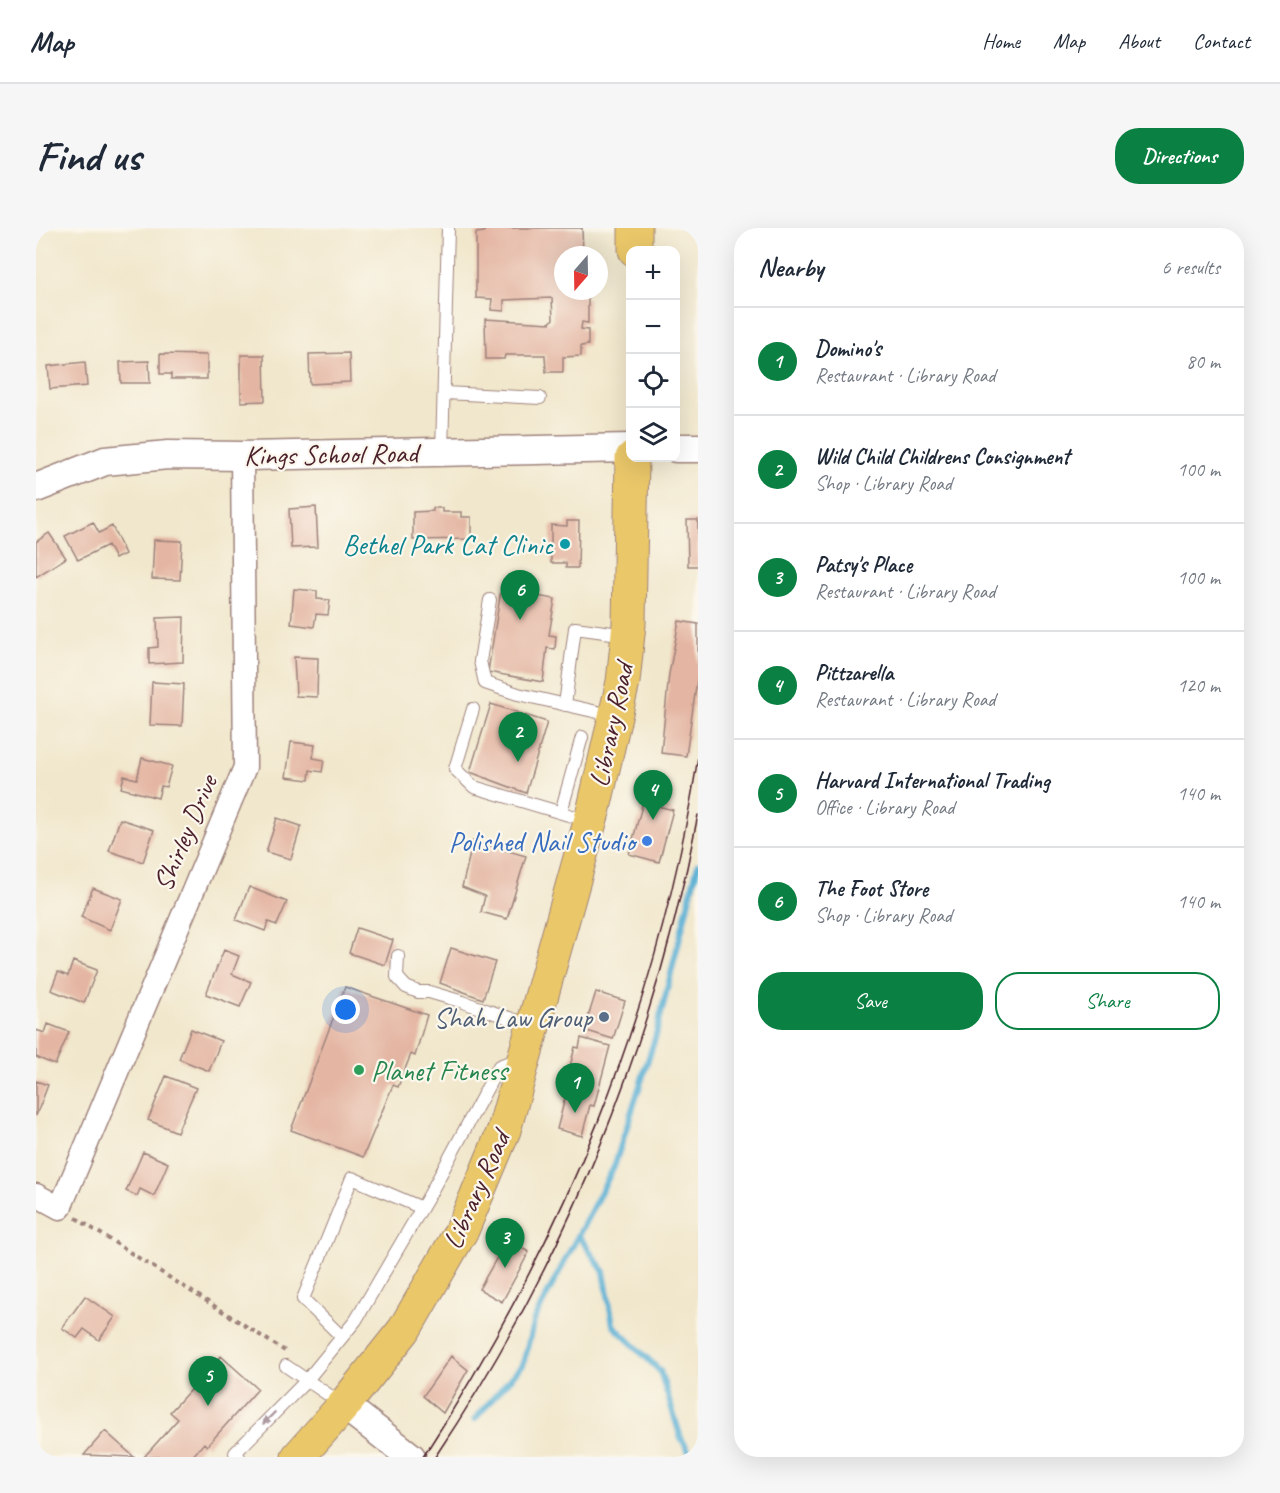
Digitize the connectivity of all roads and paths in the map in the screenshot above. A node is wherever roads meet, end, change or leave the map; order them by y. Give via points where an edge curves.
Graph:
1 (448, 228) edge
2 (636, 228) edge
3 (635, 246) edge
4 (445, 393) junction
5 (540, 398) dead end
6 (626, 448) edge
7 (680, 448) edge
8 (698, 448) edge
9 (442, 452) junction
10 (242, 456) junction
11 (633, 462) edge
12 (36, 488) edge
13 (490, 600) dead end
14 (628, 635) junction
15 (565, 705) junction
16 (473, 709) dead end
17 (616, 716) junction
18 (582, 737) dead end
19 (576, 817) junction
20 (398, 956) dead end
21 (529, 1041) junction
22 (36, 1195) edge
23 (60, 1208) junction
24 (422, 1208) junction
25 (342, 1337) junction
26 (286, 1365) joint
27 (307, 1380) junction
28 (344, 1405) junction
29 (239, 1457) edge
30 (298, 1457) edge
31 (411, 1457) edge

1 - 4 lane
2 - 3 main road
4 - 5 lane
4 - 9 lane
6 - 9 street, Kings School Road
7 - 8 street
9 - 10 street, Kings School Road
10 - 12 street, Kings School Road via 168,454 105,461
10 - 23 street, Shirley Drive via 245,767
11 - 14 main road, Library Road
13 - 15 lane via 480,661 485,683
14 - 15 lane via 575,628
14 - 17 main road, Library Road
15 - 17 lane
16 - 19 lane via 454,769 461,777 474,787
17 - 19 main road, Library Road
18 - 19 lane
19 - 21 main road, Library Road
20 - 21 lane via 397,977 406,987 483,1008
21 - 24 lane via 499,1066
21 - 28 main road, Library Road via 504,1130 463,1228 404,1330
22 - 23 street
23 - 26 path via 290,1354
24 - 25 lane
24 - 25 lane via 352,1178 303,1299
25 - 27 lane
26 - 27 lane
27 - 28 lane
27 -> 29 lane via 235,1453
28 - 30 main road, Library Road
28 - 31 street

